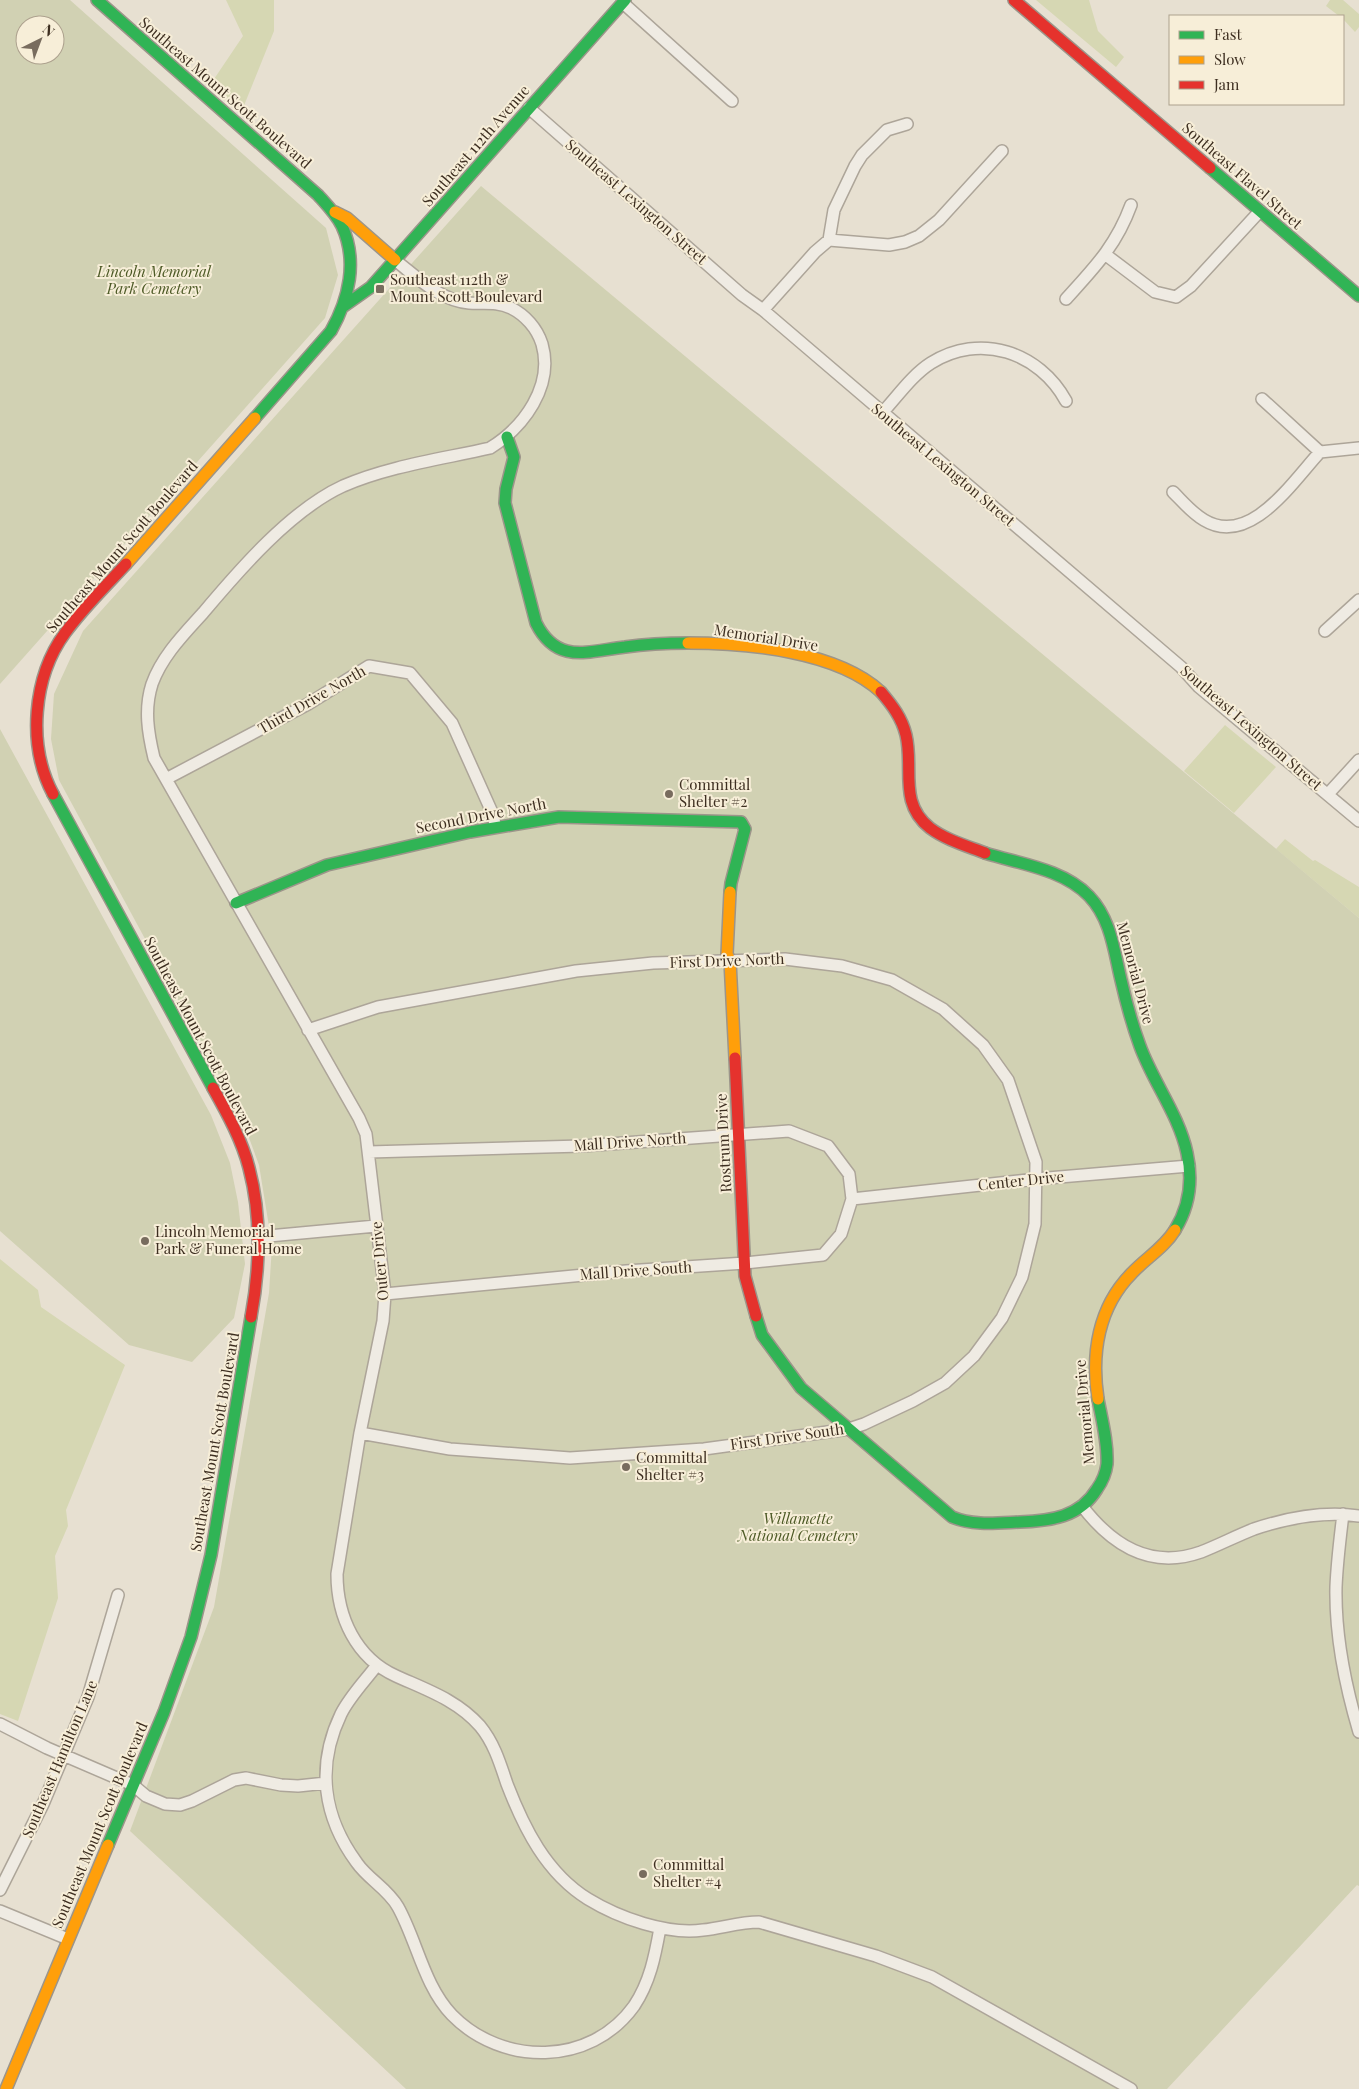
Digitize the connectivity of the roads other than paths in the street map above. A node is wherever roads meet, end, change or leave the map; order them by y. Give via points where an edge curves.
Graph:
1 (97, 0) edge
2 (1014, 0) edge
3 (624, 1) edge
4 (732, 101) dead end
5 (529, 108) junction
6 (907, 124) dead end
7 (1002, 151) dead end
8 (1131, 206) dead end
9 (331, 210) junction
10 (1260, 211) junction
11 (829, 240) junction
12 (1106, 255) junction
13 (395, 260) junction
14 (1359, 296) edge
15 (1066, 299) dead end
16 (344, 306) junction
17 (763, 310) junction
18 (1262, 399) dead end
19 (1066, 401) dead end
20 (882, 413) junction
21 (507, 437) junction
22 (1359, 448) edge
23 (1320, 452) junction
24 (1173, 492) dead end
25 (1359, 600) edge
26 (1325, 631) dead end
27 (1359, 760) edge
28 (166, 779) junction
29 (1328, 794) junction
30 (1359, 821) edge
31 (742, 822) joint
32 (496, 827) junction
33 (236, 903) junction
34 (730, 961) junction
35 (308, 1030) junction
36 (739, 1134) junction
37 (369, 1152) junction
38 (1189, 1166) junction
39 (1036, 1179) junction
40 (852, 1199) junction
41 (376, 1226) junction
42 (258, 1237) junction
43 (745, 1263) junction
44 (385, 1294) junction
45 (849, 1429) junction
46 (360, 1432) junction
47 (1082, 1506) junction
48 (1343, 1514) junction
49 (1359, 1516) edge
50 (118, 1595) dead end
51 (377, 1665) junction
52 (0, 1724) edge
53 (1359, 1732) edge
54 (64, 1756) junction
55 (326, 1783) junction
56 (133, 1785) junction
57 (0, 1890) edge
58 (0, 1910) edge
59 (660, 1928) junction
60 (68, 1939) junction
61 (6, 2089) edge
62 (1131, 2089) edge

1 - 9 street, Southeast Mount Scott Boulevard via 302,180
2 - 10 street, Southeast Flavel Street
3 - 4 street
3 - 5 street, Southeast 112th Avenue
5 - 13 street, Southeast 112th Avenue
5 - 17 street, Southeast Lexington Street
6 - 11 street via 887,130 855,166 834,210
7 - 11 street via 939,220 919,236 889,245
8 - 12 street
9 - 13 street, Southeast Mount Scott Boulevard via 347,218
9 - 16 street, Southeast Mount Scott Boulevard via 342,227 349,254 349,285
10 - 12 street via 1191,286 1176,297 1155,292
10 - 14 street, Southeast Flavel Street
11 - 17 street
12 - 15 street
13 - 16 street, Southeast 112th Avenue via 371,287
13 - 21 street via 447,298 510,307 525,317 539,334 545,370 540,390 530,410
16 - 42 street, Southeast Mount Scott Boulevard via 326,337 65,633 46,669 37,714 40,761 51,791 207,1075 238,1138 251,1176
17 - 20 street, Southeast Lexington Street
18 - 23 street
19 - 20 street via 1047,375 1020,355 980,349 955,352 929,364
20 - 29 street, Southeast Lexington Street
21 - 28 street, Outer Drive via 490,448 389,470 341,487 300,515 242,568 176,643 153,683 147,717 149,736 154,758
21 - 38 street, Memorial Drive via 514,457 506,489 508,518 536,624 550,643 571,653 586,655 660,643 736,646 798,656 848,670 875,685 894,709 908,742 907,788 910,800 915,814 924,824 959,843 1066,879 1091,898 1108,926 1135,1033 1148,1068 1181,1129
22 - 23 street
23 - 24 street via 1270,508 1243,524 1229,527 1205,521
25 - 26 street
27 - 29 street
28 - 32 street, Third Drive North via 300,708 369,666 410,673 452,723 488,801
28 - 33 street, Outer Drive
29 - 30 street, Southeast Lexington Street
31 - 32 street, Second Drive North via 560,817
31 - 34 street, Rostrum Drive via 745,829 731,883 727,954
32 - 33 street, Second Drive North via 327,865
33 - 35 street, Outer Drive
34 - 35 street, First Drive North via 653,963 576,971 378,1007
34 - 36 street, Rostrum Drive
34 - 39 street, First Drive North via 785,959 842,966 892,980 943,1009 983,1045 1008,1080 1036,1162
35 - 37 street, Outer Drive via 359,1118
36 - 37 street, Mall Drive North via 582,1146
36 - 40 street, Mall Drive North via 789,1131 828,1146 849,1174
36 - 43 street, Rostrum Drive
37 - 41 street, Outer Drive
38 - 39 street, Center Drive
38 - 47 street, Memorial Drive via 1188,1203 1183,1218 1167,1242 1120,1287 1104,1314 1098,1332 1094,1367 1107,1464 1097,1490
39 - 40 street, Center Drive
39 - 45 street, First Drive South via 1034,1224 1022,1277 1002,1318 974,1356 945,1383 914,1401
40 - 43 street, Mall Drive South via 841,1234 823,1255
41 - 42 street
41 - 44 street, Outer Drive
42 - 56 street, Southeast Mount Scott Boulevard via 258,1271 252,1313 212,1555 180,1671
43 - 44 street, Mall Drive South
43 - 45 street, Rostrum Drive via 745,1276 762,1335 801,1388
44 - 46 street, Outer Drive via 383,1322
45 - 46 street, First Drive South via 704,1449 570,1458 450,1449
45 - 47 street, Memorial Drive via 961,1522 1049,1521 1072,1514
46 - 51 street, Outer Drive via 339,1554 337,1593 353,1637
47 - 48 street via 1102,1530 1121,1545 1145,1554 1175,1557 1200,1552 1272,1524
48 - 49 street
48 - 53 street via 1336,1587 1337,1620 1346,1683
50 - 54 street, Southeast Hamilton Lane via 88,1697
51 - 55 street via 342,1713 327,1759
51 - 59 street, Outer Drive via 453,1702 478,1724 494,1749 524,1825 549,1864 569,1884 612,1912
52 - 54 street
54 - 56 street
54 - 57 street, Southeast Hamilton Lane
55 - 56 street via 298,1786 246,1778 234,1780 180,1805 166,1804 146,1796
55 - 59 street via 335,1827 359,1866 396,1903 440,1998 464,2026 496,2045 557,2053 581,2045 619,2022 645,1987
56 - 60 street, Southeast Mount Scott Boulevard
58 - 60 street
59 - 62 street, Outer Drive via 702,1930 759,1922 907,1966
60 - 61 street, Southeast Mount Scott Boulevard

